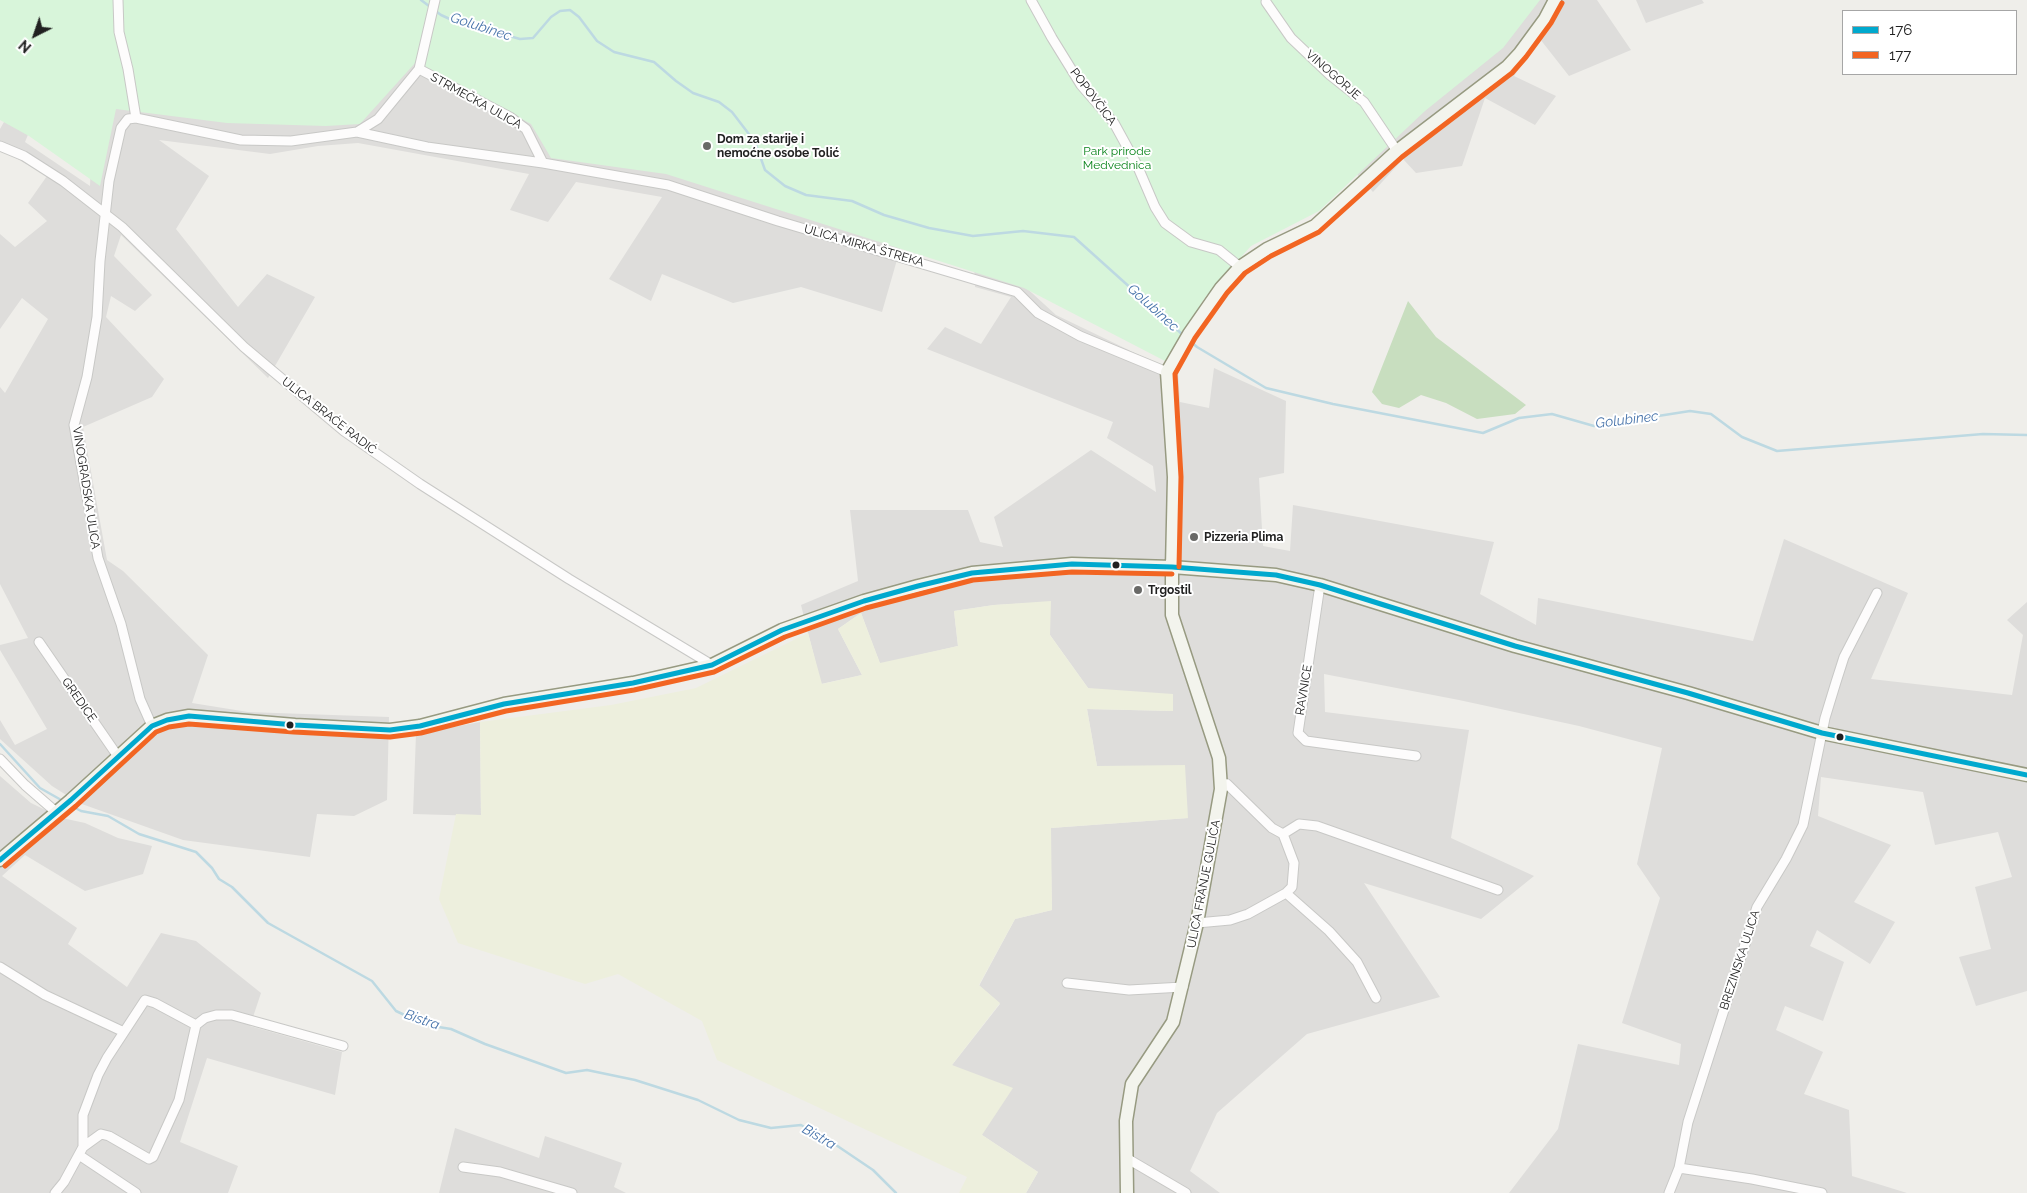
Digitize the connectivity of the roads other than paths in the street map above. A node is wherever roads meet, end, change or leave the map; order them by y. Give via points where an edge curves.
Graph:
1 (118, 0) edge
2 (435, 0) edge
3 (1031, 0) edge
4 (1556, 0) edge
5 (1266, 2) dead end
6 (419, 69) junction
7 (136, 118) junction
8 (357, 132) junction
9 (0, 146) edge
10 (1397, 151) junction
11 (543, 163) junction
12 (104, 213) junction
13 (1240, 268) junction
14 (1167, 372) junction
15 (1172, 567) junction
16 (1320, 585) junction
17 (1877, 593) dead end
18 (39, 642) dead end
19 (712, 665) junction
20 (152, 726) junction
21 (1822, 733) junction
22 (1416, 756) dead end
23 (119, 758) junction
24 (0, 759) edge
25 (2027, 775) edge
26 (1221, 789) junction
27 (63, 806) junction
28 (1283, 834) junction
29 (0, 860) edge
30 (1498, 890) dead end
31 (1286, 893) junction
32 (1197, 923) junction
33 (0, 967) edge
34 (1067, 983) dead end
35 (1182, 987) junction
36 (1376, 998) dead end
37 (196, 1025) junction
38 (124, 1032) junction
39 (343, 1046) dead end
40 (81, 1151) junction
41 (1128, 1159) junction
42 (463, 1167) dead end
43 (1679, 1168) junction
44 (548, 1189) edge
45 (55, 1193) edge
46 (136, 1193) edge
47 (572, 1193) edge
48 (1127, 1193) edge
49 (1186, 1193) edge
50 (1669, 1193) edge
51 (1822, 1193) edge

1 - 7 street via 119,32
2 - 6 street
3 - 13 street, POPOVČICA via 1081,85 1114,123 1165,223 1191,242 1219,250
4 - 10 main road via 1545,20 1508,67
5 - 10 street, VINOGORJE via 1292,38 1364,102
6 - 8 street via 378,119
6 - 11 street, STRMEČKA ULICA via 510,116 526,129
7 - 8 street via 241,140 291,141
7 - 12 street, VINOGRADSKA ULICA via 128,119 121,128
8 - 11 street, ULICA MIRKA ŠTREKA via 427,147
9 - 12 street, ULICA BRAĆE RADIĆ via 24,156 63,181
10 - 13 main road via 1315,226 1267,249
11 - 14 street, ULICA MIRKA ŠTREKA via 668,185 778,222 1017,292 1046,318 1080,336
12 - 19 street, ULICA BRAĆE RADIĆ via 136,240 244,347 344,431 420,484 569,579
12 - 20 street, VINOGRADSKA ULICA via 96,317 87,377 74,425 98,558 140,699
13 - 14 main road via 1221,288
14 - 15 main road, ULICA FRANJE GULIĆA via 1174,477
15 - 16 main road via 1276,575
15 - 19 main road via 1072,564 972,573 864,601 782,630
15 - 26 main road, ULICA FRANJE GULIĆA via 1172,615 1219,758
16 - 21 main road via 1515,646
16 - 22 street, RAVNICE via 1298,733 1306,741
17 - 21 street, BREZINSKA ULICA via 1844,657
18 - 23 street, GREDICE
19 - 20 main road via 633,683 504,704 420,726 390,730 189,716
20 - 23 main road
21 - 25 main road
21 - 43 street, BREZINSKA ULICA via 1803,825 1757,907 1688,1122
23 - 27 main road
24 - 27 street via 25,785
26 - 28 street via 1227,784 1272,828
26 - 32 main road, ULICA FRANJE GULIĆA
27 - 29 main road
28 - 30 street via 1299,824 1317,826
28 - 31 street via 1294,863 1292,887
31 - 32 street via 1248,914 1230,920
31 - 36 street via 1357,962
32 - 35 main road, ULICA FRANJE GULIĆA
33 - 38 street via 45,995
34 - 35 street via 1129,990
35 - 41 main road, ULICA FRANJE GULIĆA via 1173,1022 1132,1084 1126,1121
37 - 38 street via 145,1000
37 - 39 street via 216,1015 232,1015
37 - 40 street via 179,1100 153,1157 149,1159 101,1134
38 - 40 street via 98,1076 83,1115
40 - 45 street
40 - 46 street
41 - 48 main road, ULICA FRANJE GULIĆA
41 - 49 street
42 - 44 street via 500,1172
43 - 50 street, BREZINSKA ULICA
43 - 51 street
44 - 47 street

